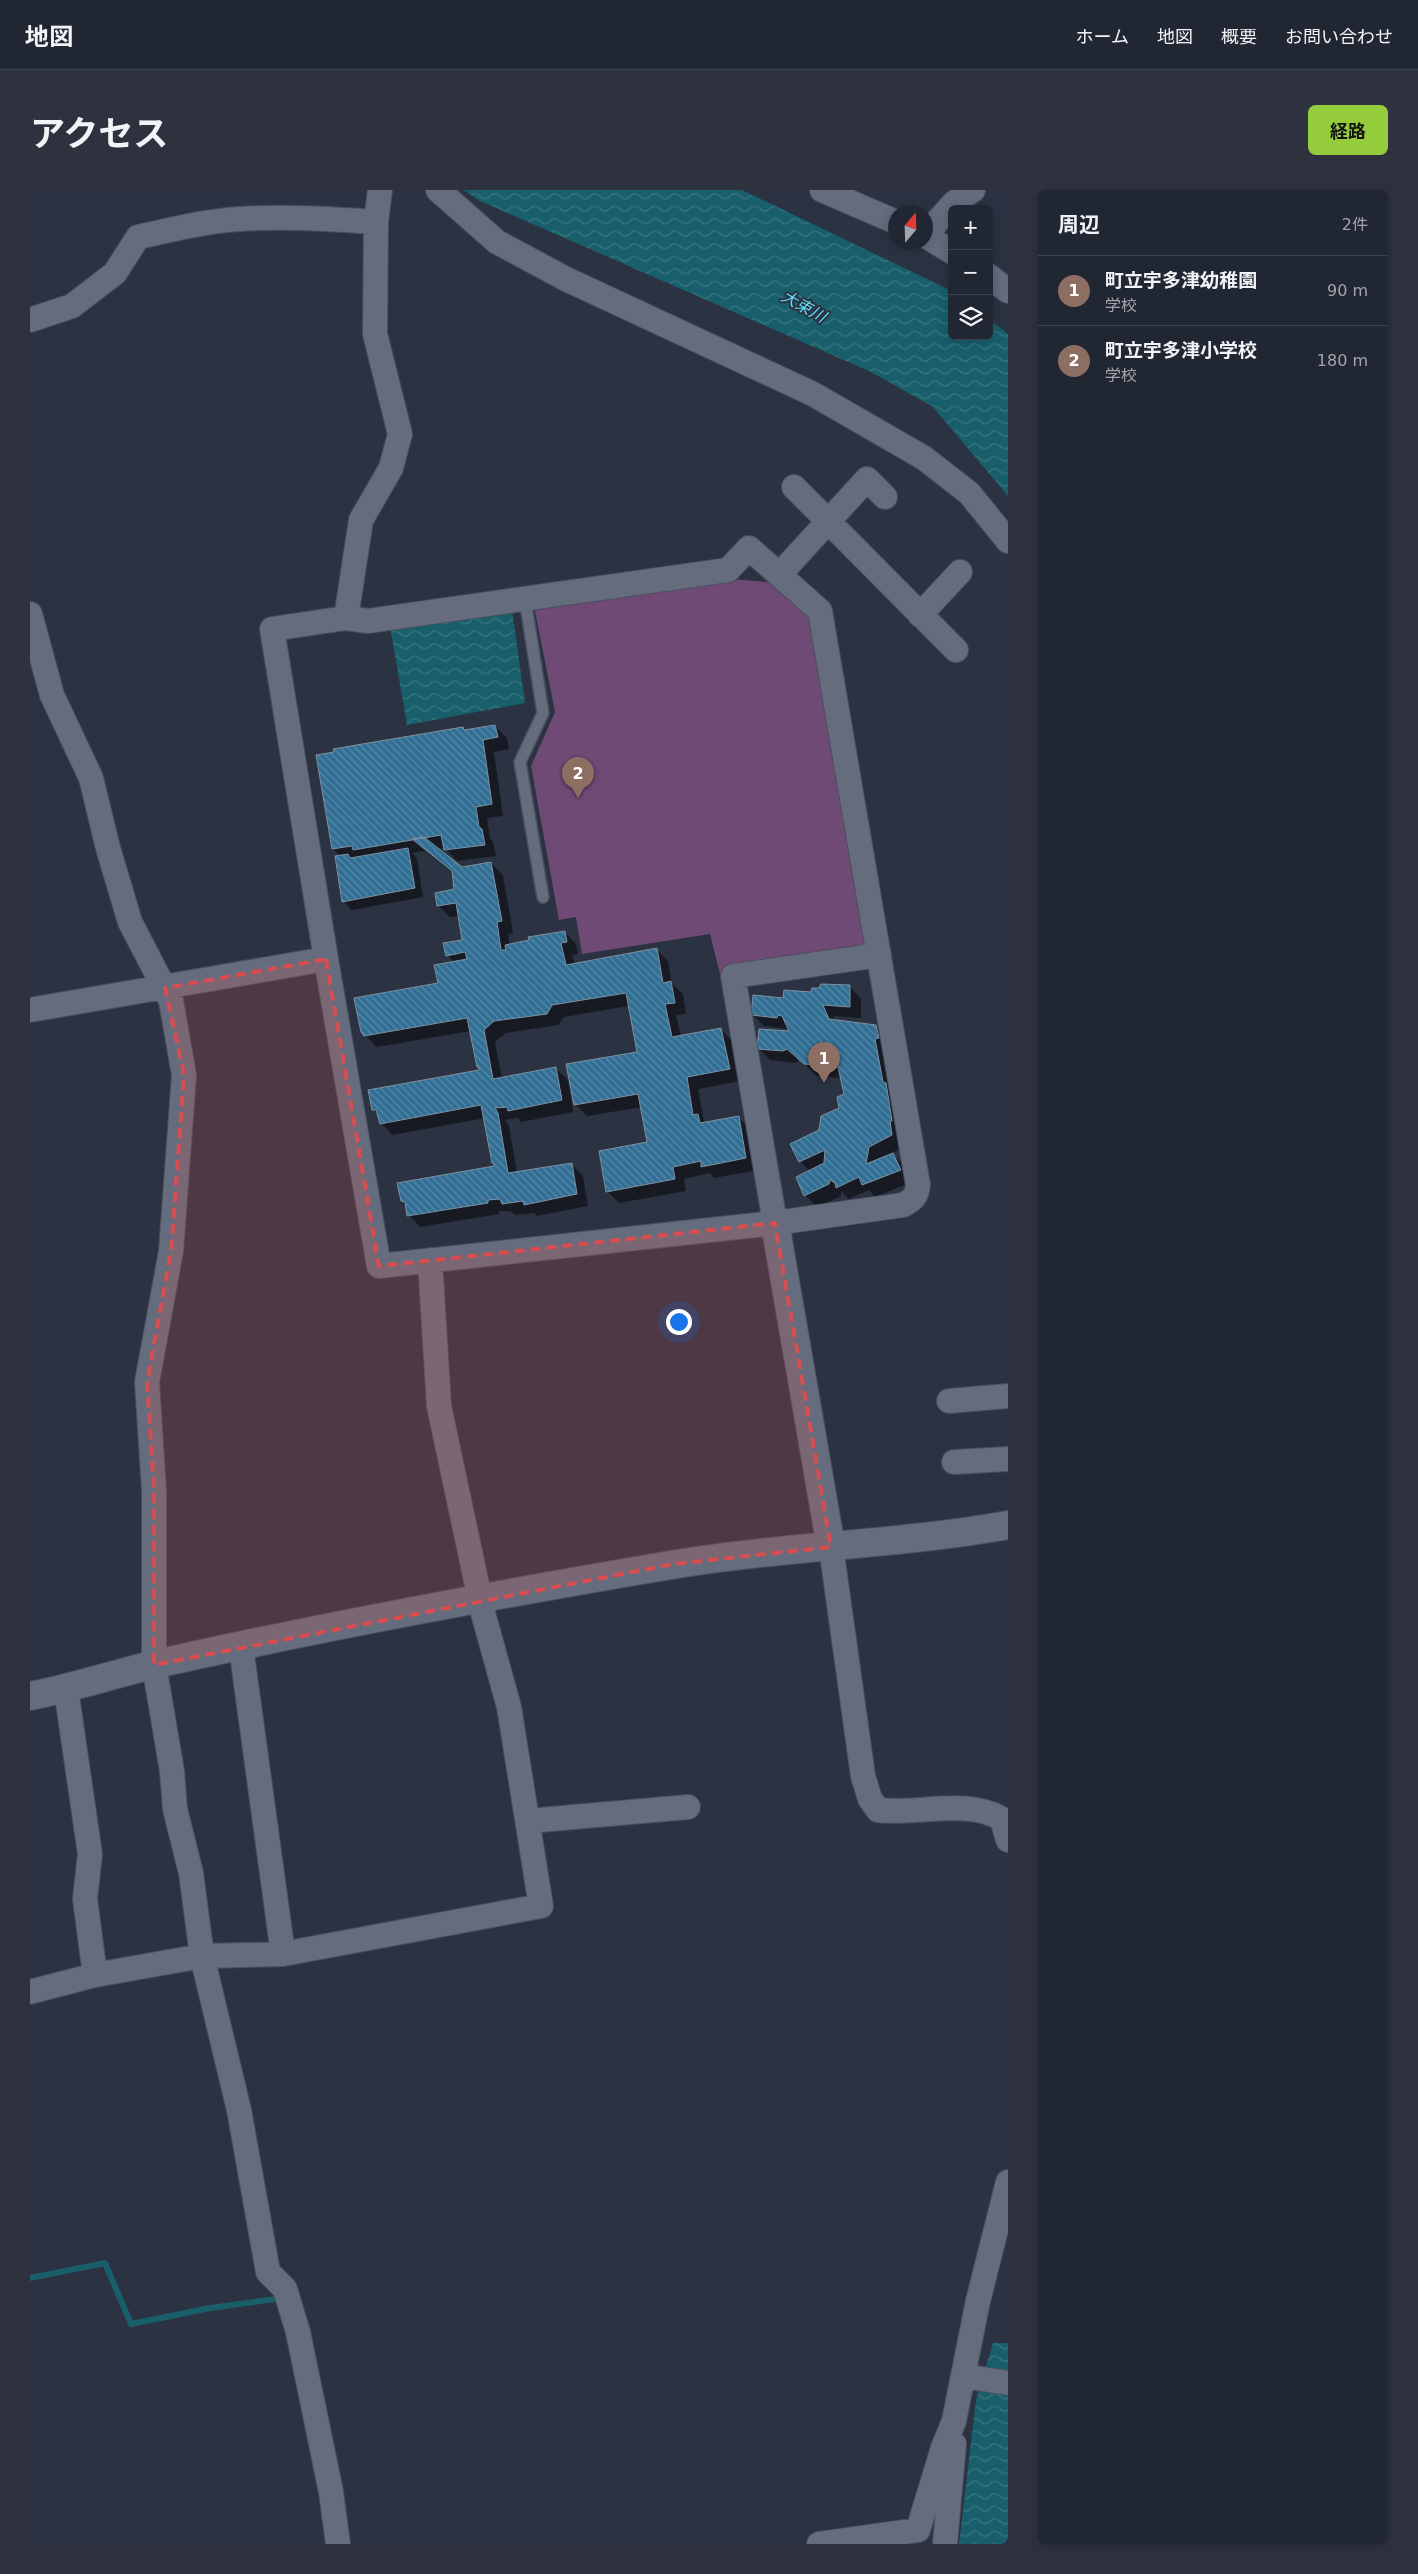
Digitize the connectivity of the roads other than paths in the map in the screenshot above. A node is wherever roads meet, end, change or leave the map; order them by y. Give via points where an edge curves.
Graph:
1 (380, 190) edge
2 (438, 190) edge
3 (822, 190) edge
4 (973, 190) edge
5 (888, 219) edge
6 (376, 222) junction
7 (933, 227) edge
8 (933, 240) edge
9 (949, 250) edge
10 (993, 279) edge
11 (1008, 291) edge
12 (30, 320) edge
13 (794, 487) dead end
14 (885, 497) dead end
15 (828, 522) junction
16 (1008, 541) edge
17 (960, 572) dead end
18 (779, 575) junction
19 (524, 599) junction
20 (30, 614) edge
21 (920, 615) junction
22 (346, 618) junction
23 (956, 650) dead end
24 (542, 897) dead end
25 (879, 955) junction
26 (326, 959) junction
27 (165, 988) junction
28 (30, 1010) edge
29 (776, 1222) junction
30 (430, 1260) junction
31 (1008, 1396) edge
32 (949, 1401) dead end
33 (1008, 1458) edge
34 (954, 1462) dead end
35 (1008, 1525) edge
36 (831, 1547) junction
37 (480, 1599) junction
38 (241, 1647) junction
39 (154, 1665) junction
40 (66, 1689) junction
41 (30, 1696) edge
42 (688, 1807) dead end
43 (528, 1821) junction
44 (1008, 1840) edge
45 (283, 1954) junction
46 (202, 1956) junction
47 (94, 1975) junction
48 (30, 1992) edge
49 (1008, 2182) edge
50 (968, 2376) junction
51 (1008, 2383) edge
52 (954, 2421) junction
53 (338, 2544) edge
54 (819, 2544) edge
55 (945, 2544) edge

1 - 6 street
2 - 16 street via 497,242 566,279 813,394 924,458 969,493
3 - 5 street
4 - 7 street via 954,203
6 - 12 street via 300,217 238,219 138,237 115,273 72,306
6 - 22 street via 375,334 400,434 391,468 361,520
8 - 9 street
10 - 11 street
13 - 15 street
14 - 15 street via 868,479
15 - 18 street
15 - 21 street
17 - 21 street
18 - 19 street via 749,548 728,570
18 - 25 street via 820,611
19 - 22 street via 368,621
19 - 24 lane via 543,713 520,762
20 - 27 street via 52,695 91,778 130,922
21 - 23 street
22 - 26 street via 272,629
25 - 29 street via 917,1193 912,1201 903,1205
25 - 29 street via 733,976
26 - 27 street
26 - 30 street via 379,1266
27 - 28 street
27 - 39 street via 171,1001 184,1075 171,1251 147,1382 154,1500
29 - 30 street
29 - 36 street
30 - 37 street via 439,1406
31 - 32 street
33 - 34 street
35 - 36 street
36 - 37 street via 674,1564
36 - 44 street via 863,1776 870,1799 878,1810 947,1808 993,1814 1002,1819
37 - 38 street
37 - 43 street via 509,1708
38 - 39 street
38 - 45 street
39 - 40 street
39 - 46 street via 175,1808 190,1873
40 - 41 street
40 - 47 street via 90,1854 85,1898
42 - 43 street
43 - 45 street via 542,1906
45 - 46 street
46 - 47 street
46 - 53 street via 239,2110 268,2272 286,2289 298,2332 331,2492
47 - 48 street
49 - 50 street via 978,2301
50 - 51 street
50 - 52 street
52 - 54 street via 918,2530
52 - 55 street

